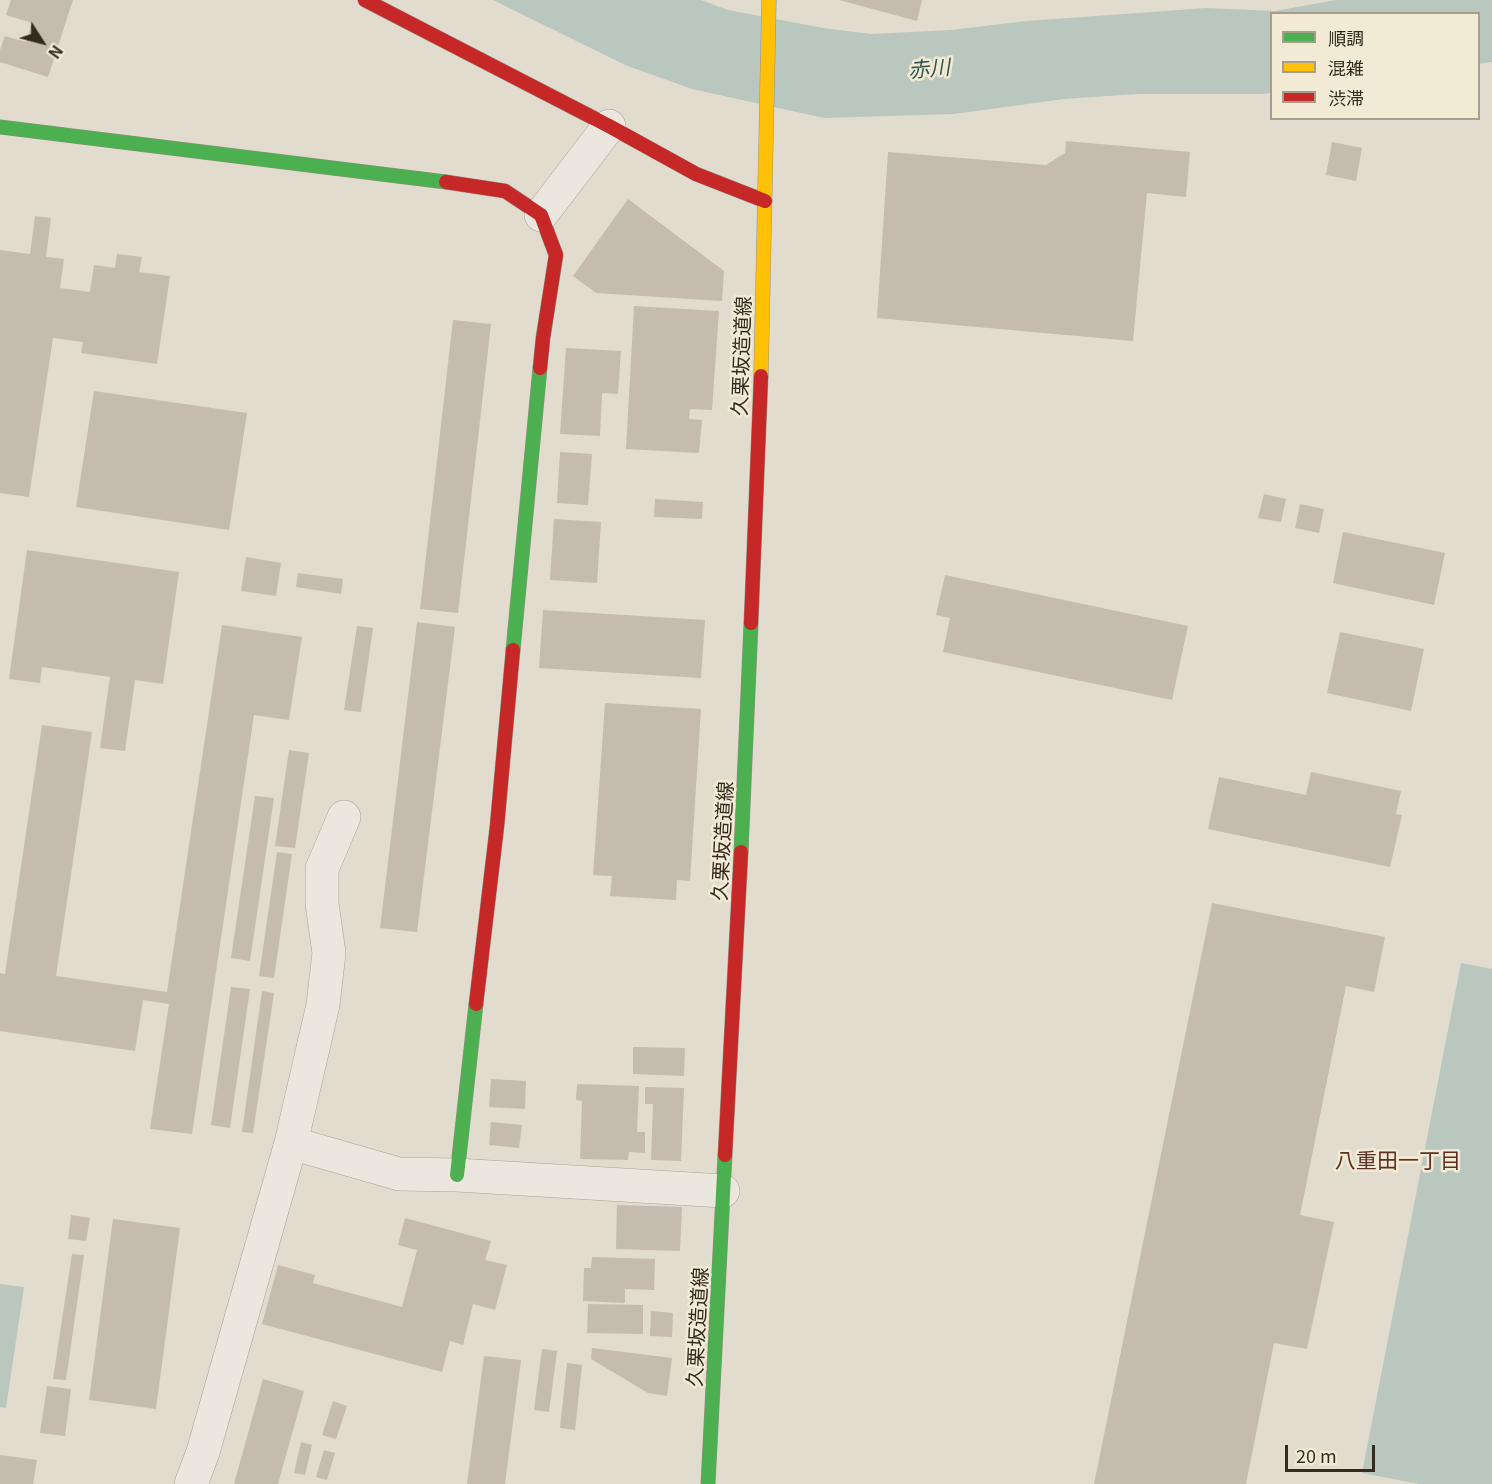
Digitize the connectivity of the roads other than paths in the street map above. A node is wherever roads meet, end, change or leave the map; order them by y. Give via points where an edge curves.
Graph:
1 (365, 0) edge
2 (768, 5) edge
3 (609, 126) junction
4 (0, 127) edge
5 (765, 201) junction
6 (541, 215) junction
7 (344, 817) dead end
8 (291, 1143) junction
9 (457, 1175) junction
10 (723, 1191) junction
11 (191, 1484) edge
12 (708, 1484) edge

1 - 3 main road
2 - 5 main road, 久栗坂造道線
3 - 5 main road via 696,174
3 - 6 street
4 - 6 main road via 475,185 505,190
5 - 10 main road, 久栗坂造道線 via 745,777
6 - 9 main road via 556,255 543,338 497,826
7 - 8 street via 322,869 329,953 325,995
8 - 9 street via 399,1174
8 - 11 street
9 - 10 street
10 - 12 main road, 久栗坂造道線

